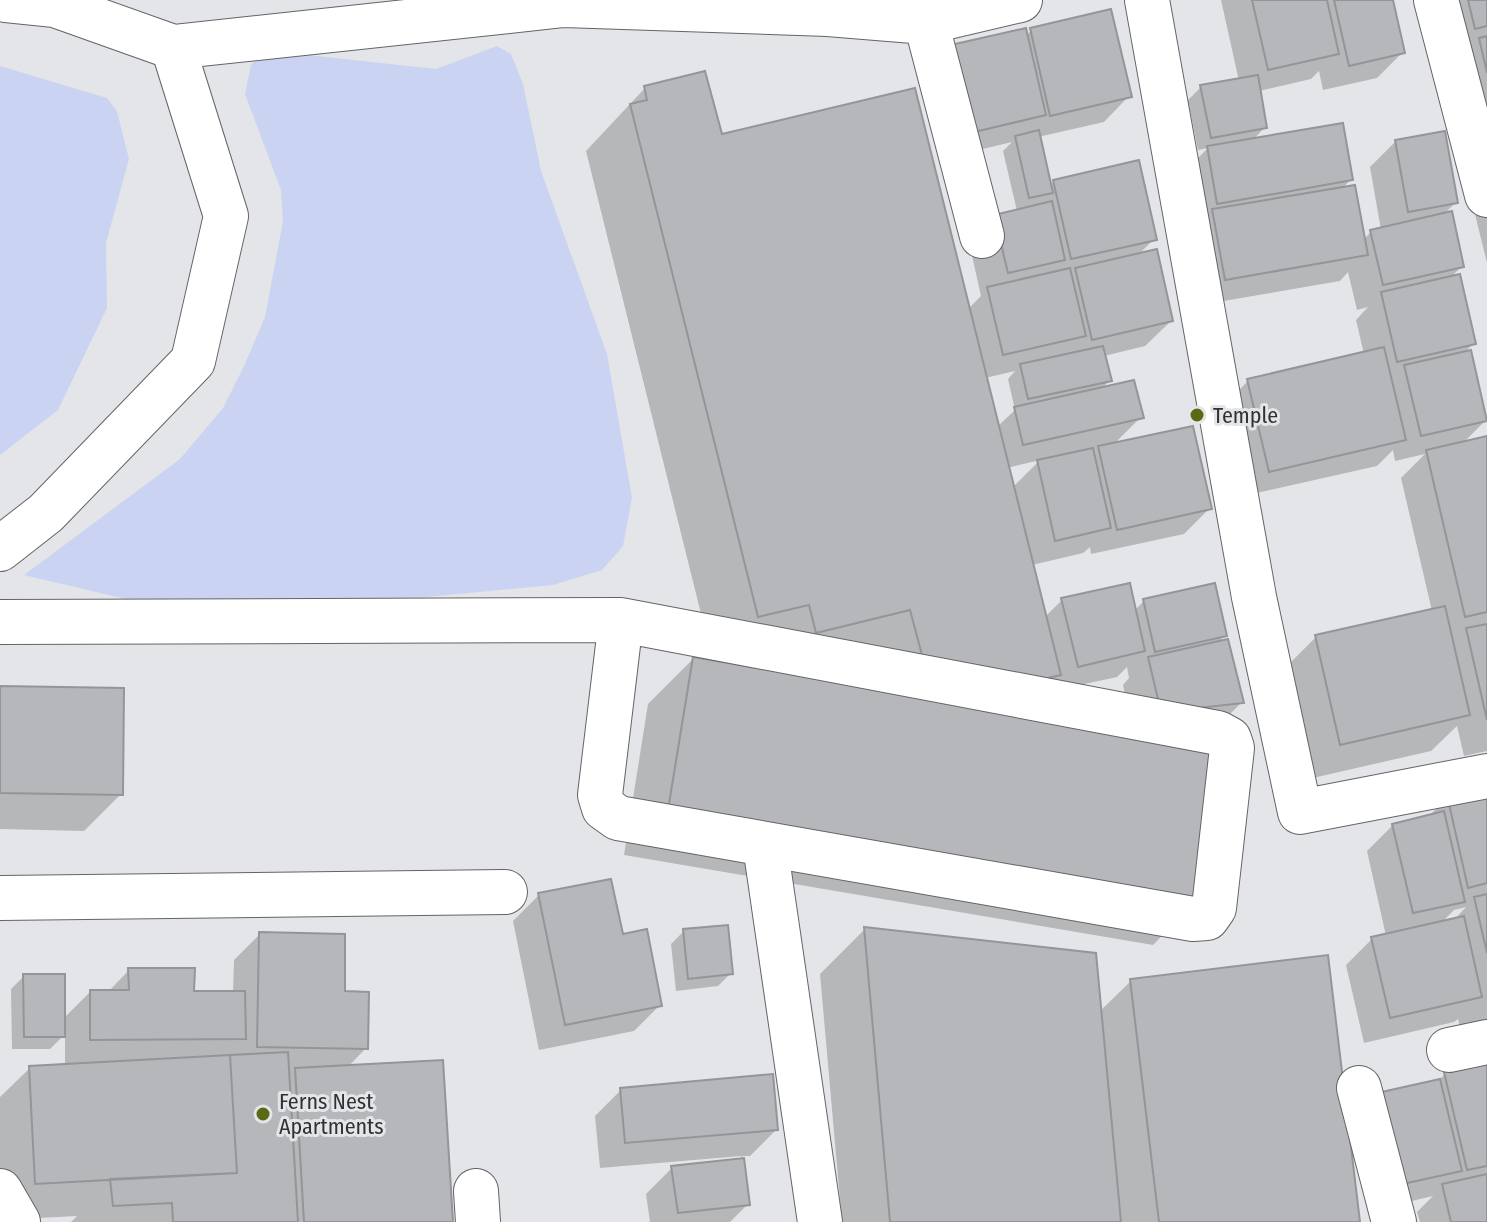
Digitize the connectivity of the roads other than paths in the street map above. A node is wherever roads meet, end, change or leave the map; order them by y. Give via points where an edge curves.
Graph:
1 (6, 0) edge
2 (1020, 0) edge
3 (1147, 0) edge
4 (1436, 0) edge
5 (563, 3) edge
6 (826, 7) edge
7 (926, 22) junction
8 (173, 47) junction
9 (1487, 195) edge
10 (982, 236) dead end
11 (0, 549) edge
12 (621, 620) junction
13 (0, 622) edge
14 (1487, 776) edge
15 (765, 845) junction
16 (505, 892) dead end
17 (0, 898) edge
18 (1359, 1088) dead end
19 (0, 1191) edge
20 (18, 1222) edge
21 (820, 1222) edge
22 (1394, 1222) edge

1 - 8 street via 55,5
2 - 7 street
3 - 14 street via 1254,597 1300,812
4 - 9 street
5 - 6 street via 659,22
5 - 8 street
6 - 7 street
7 - 10 street
8 - 11 street via 226,216 193,361 46,513
12 - 13 street
12 - 15 street via 600,795 604,808 618,818
12 - 15 street via 1218,733 1232,748 1214,908 1207,918
15 - 21 street
16 - 17 street
18 - 22 street
19 - 20 street

